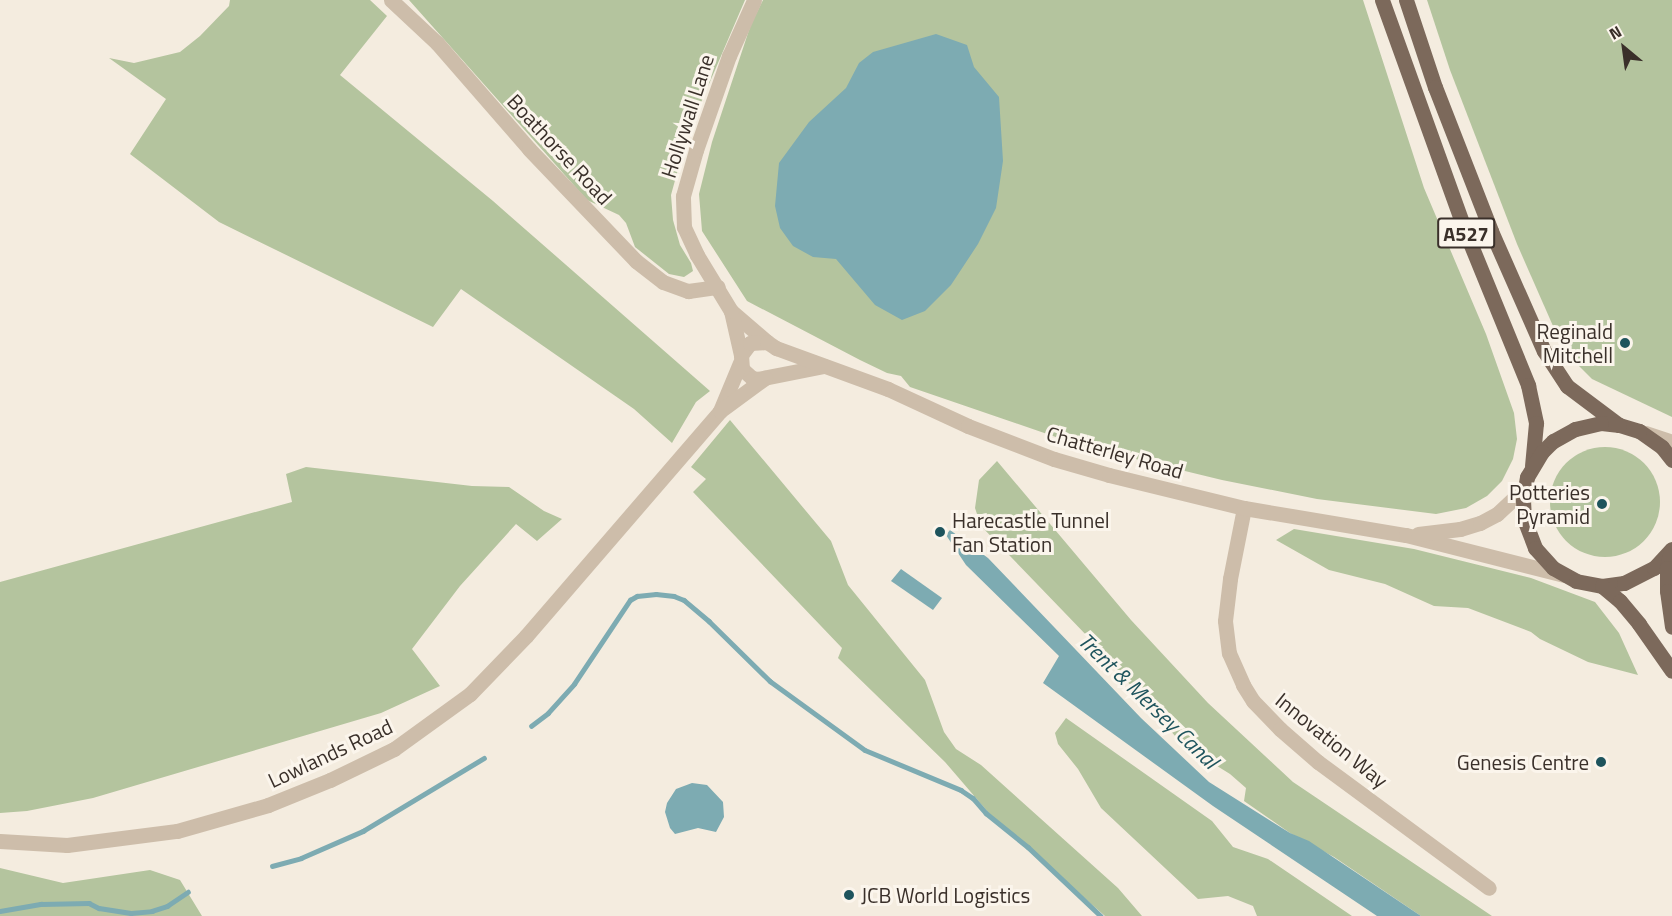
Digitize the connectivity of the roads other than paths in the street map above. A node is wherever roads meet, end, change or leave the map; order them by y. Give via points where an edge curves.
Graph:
1 (391, 0) edge
2 (754, 0) edge
3 (1382, 0) edge
4 (1406, 0) edge
5 (718, 286) junction
6 (731, 310) junction
7 (771, 345) junction
8 (740, 359) junction
9 (824, 366) junction
10 (768, 377) junction
11 (720, 411) junction
12 (1619, 425) junction
13 (1639, 431) junction
14 (1672, 442) edge
15 (1672, 460) edge
16 (1532, 466) junction
17 (1525, 488) junction
18 (1244, 508) junction
19 (1406, 535) junction
20 (1671, 550) edge
21 (1564, 575) junction
22 (1602, 586) junction
23 (1672, 627) edge
24 (1672, 671) edge
25 (0, 841) edge
26 (1489, 888) dead end

1 - 5 street, Boathorse Road via 437,43 529,149 636,261 663,282 688,291
2 - 5 street, Hollywall Lane via 729,56 683,196 684,227
3 - 16 main road, A527 via 1464,228 1528,385 1536,423
4 - 12 main road, A527 via 1491,231 1544,351 1567,386
5 - 6 street, Hollywall Lane
6 - 7 street, Hollywall Lane
6 - 8 street, Hollywall Lane
7 - 8 street via 750,343
7 - 9 street, Chatterley Road
7 - 10 street via 779,361
8 - 10 street via 742,369 752,378
8 - 11 street, Lowlands Road
9 - 10 street, Chatterley Road
9 - 18 street, Chatterley Road via 1054,459
10 - 11 street, Lowlands Road
11 - 25 street, Lowlands Road via 470,694 394,749 268,805 177,831 67,845
12 - 13 main road, A527
12 - 16 main road, A527 via 1601,423 1563,434
13 - 14 street
13 - 15 main road, A527 via 1662,447
16 - 17 main road, A527
17 - 19 street, Chatterley Road via 1497,514 1480,523 1460,530
17 - 21 main road, A527 via 1524,519 1528,533 1543,558
18 - 19 street, Chatterley Road
18 - 26 street, Innovation Way via 1225,621 1229,652 1242,685 1265,715 1318,762
19 - 21 street, Chatterley Road
20 - 22 main road, A527 via 1654,568 1636,579
20 - 23 main road, A527 via 1667,591
21 - 22 main road, A527
22 - 24 main road, A527 via 1639,624

